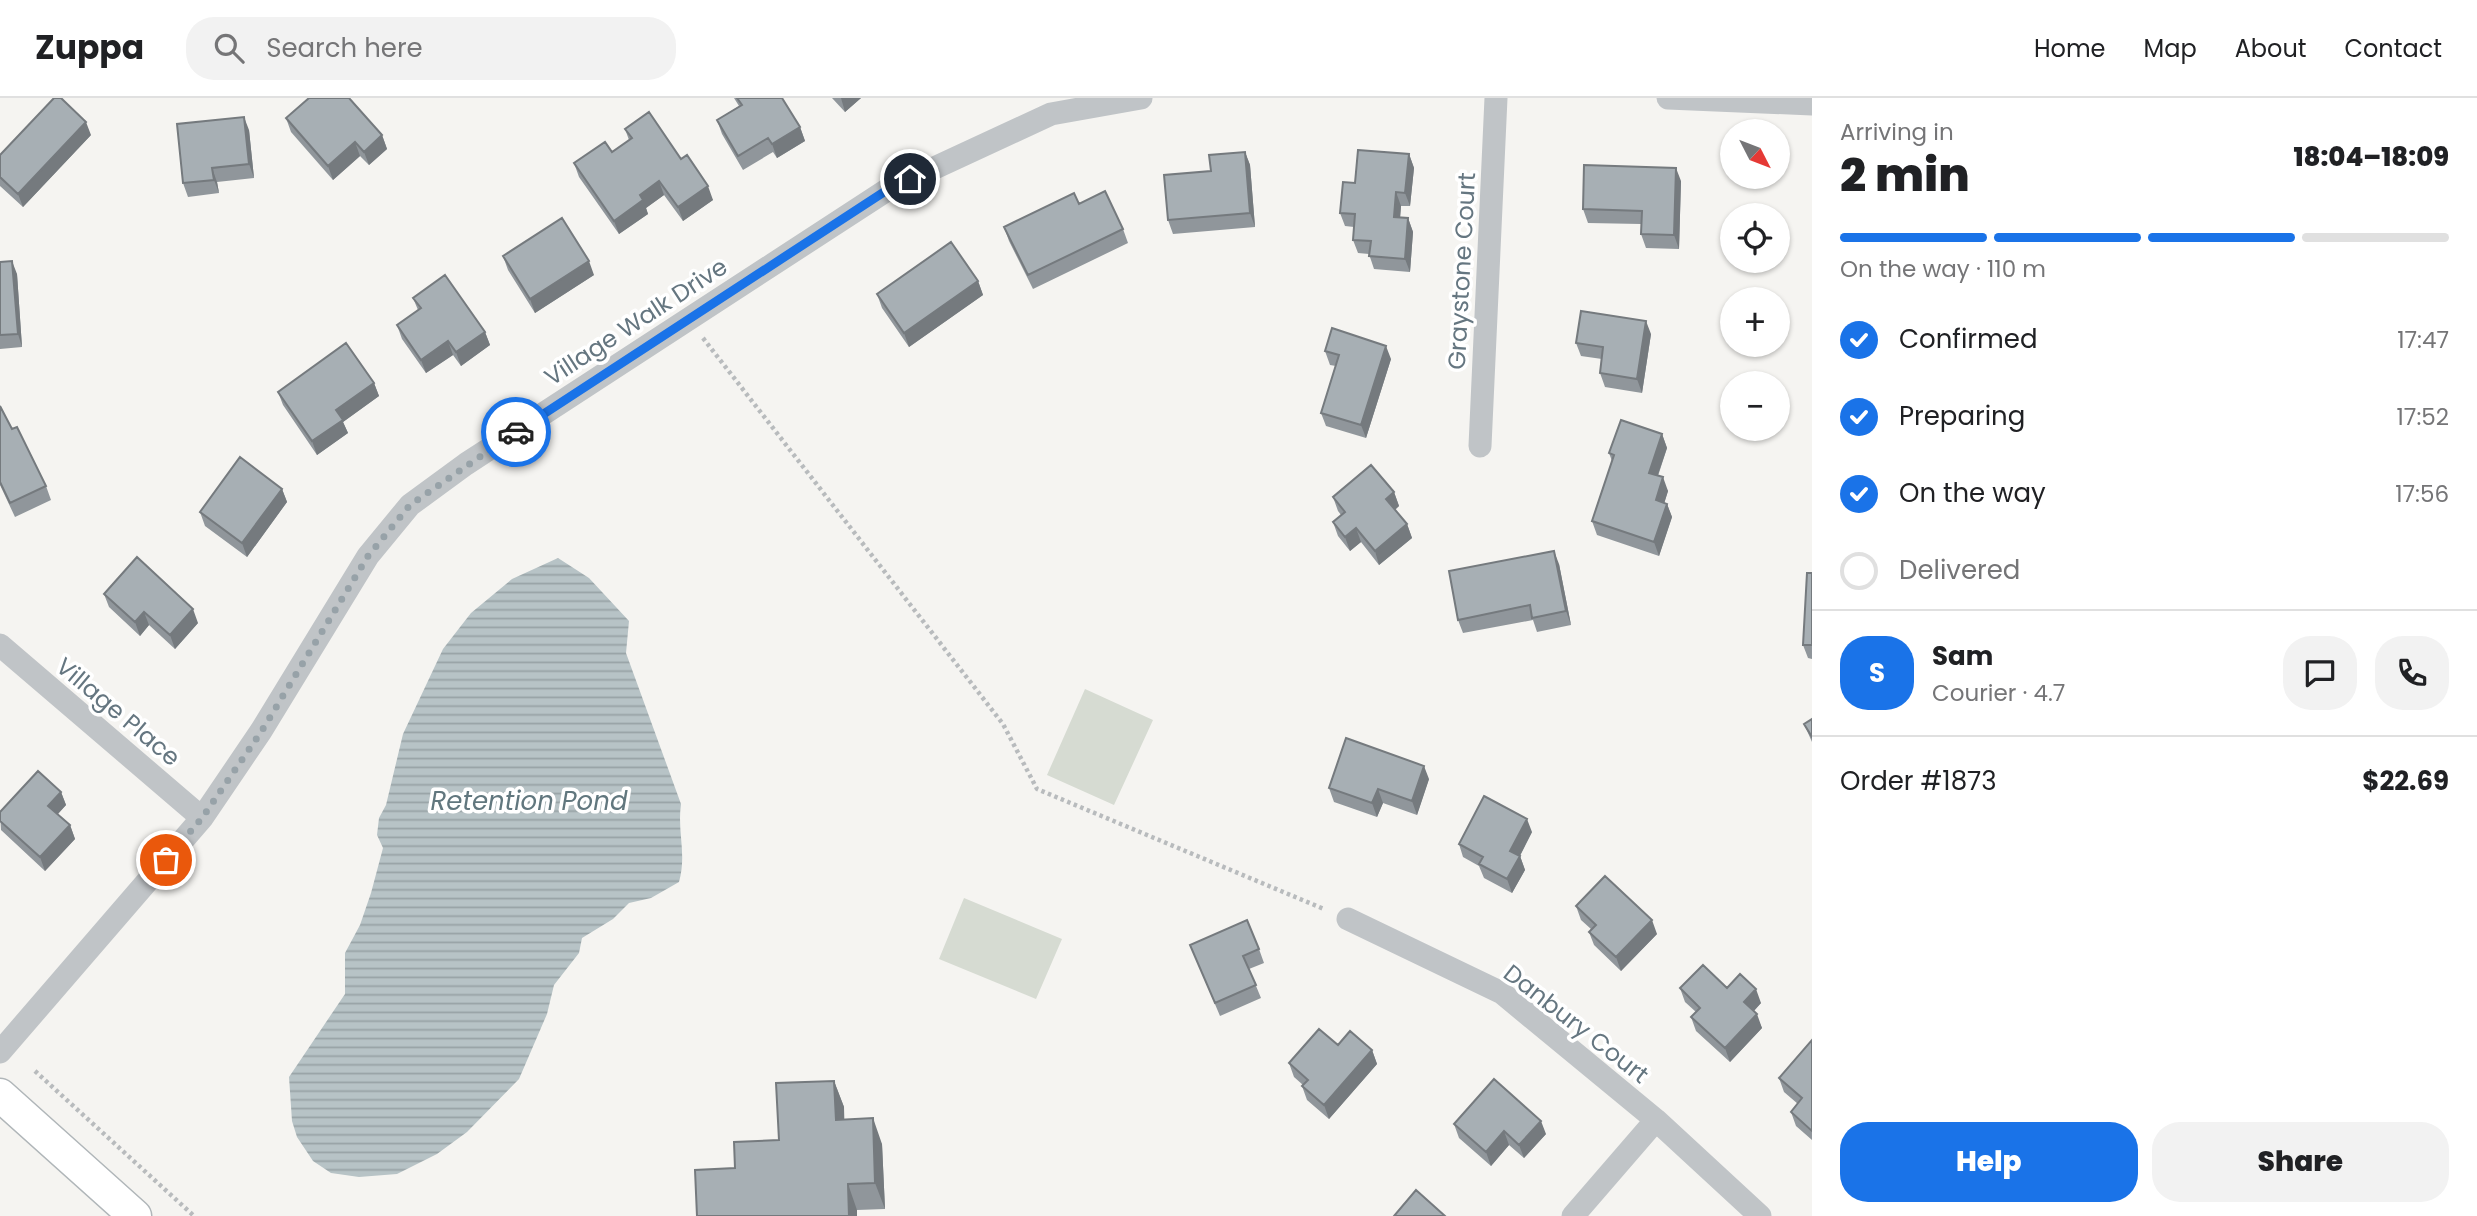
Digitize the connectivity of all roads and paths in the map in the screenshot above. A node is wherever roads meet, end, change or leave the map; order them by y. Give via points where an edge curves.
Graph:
1 (1141, 98) edge
2 (1496, 98) edge
3 (1668, 98) edge
4 (1812, 104) edge
5 (1047, 106) edge
6 (689, 319) junction
7 (1480, 446) dead end
8 (0, 645) edge
9 (202, 818) junction
10 (1348, 919) joint
11 (0, 1052) edge
12 (35, 1071) dead end
13 (0, 1095) edge
14 (1656, 1120) junction
15 (135, 1216) edge
16 (194, 1216) edge
17 (1573, 1216) edge
18 (1760, 1216) edge

1 - 5 street, Village Walk Drive
2 - 7 street, Graystone Court
3 - 4 street
5 - 6 street, Village Walk Drive via 887,190
6 - 9 street, Village Walk Drive via 410,505 368,556 261,732
6 - 10 path via 1003,724 1037,789
8 - 9 street, Village Place
9 - 11 street, Village Walk Drive
10 - 14 street, Danbury Court via 1502,993
12 - 16 path
13 - 15 main road
14 - 17 street
14 - 18 street, Danbury Court

